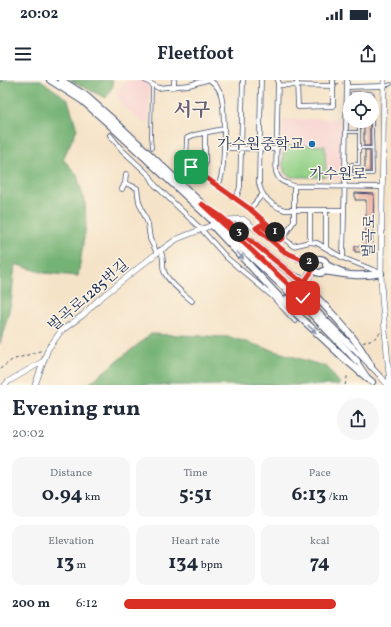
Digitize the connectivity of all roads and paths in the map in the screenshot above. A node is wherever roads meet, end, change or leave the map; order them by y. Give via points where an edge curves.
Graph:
1 (2, 80) edge
2 (50, 80) edge
3 (61, 80) edge
4 (146, 80) edge
5 (174, 80) edge
6 (209, 80) edge
7 (243, 80) edge
8 (261, 80) edge
9 (384, 80) edge
10 (278, 82) edge
11 (298, 82) edge
12 (315, 82) edge
13 (0, 83) edge
14 (333, 83) edge
15 (347, 84) edge
16 (391, 84) edge
17 (152, 85) junction
18 (174, 86) junction
19 (384, 86) junction
20 (359, 128) edge
21 (372, 128) edge
22 (223, 129) junction
23 (345, 132) junction
24 (359, 132) junction
25 (205, 133) junction
26 (110, 136) dead end
27 (152, 148) dead end
28 (224, 148) junction
29 (241, 148) junction
30 (359, 148) junction
31 (373, 148) junction
32 (260, 149) junction
33 (277, 149) junction
34 (200, 173) junction
35 (126, 174) dead end
36 (125, 183) junction
37 (217, 186) junction
38 (294, 186) junction
39 (344, 186) junction
40 (382, 187) junction
41 (122, 189) dead end
42 (262, 195) junction
43 (236, 199) junction
44 (199, 205) junction
45 (250, 209) junction
46 (294, 209) junction
47 (310, 210) junction
48 (326, 210) junction
49 (344, 210) junction
50 (227, 220) dead end
51 (210, 226) dead end
52 (256, 228) junction
53 (201, 229) junction
54 (283, 238) junction
55 (310, 242) junction
56 (326, 248) junction
57 (158, 251) junction
58 (299, 258) junction
59 (342, 258) junction
60 (319, 259) junction
61 (326, 265) junction
62 (313, 266) junction
63 (321, 272) junction
64 (381, 273) junction
65 (347, 275) junction
66 (306, 280) junction
67 (301, 300) junction
68 (192, 301) dead end
69 (284, 302) junction
70 (295, 321) dead end
71 (384, 327) junction
72 (363, 343) dead end
73 (352, 347) joint
74 (48, 349) junction
75 (357, 361) joint
76 (42, 362) junction
77 (371, 366) junction
78 (0, 369) edge
79 (347, 374) dead end
80 (381, 377) joint
81 (373, 383) edge
82 (5, 385) edge
83 (35, 385) edge
84 (345, 385) edge
85 (389, 385) edge

1 - 13 path
2 - 44 main road via 83,101
3 - 44 main road via 86,96
4 - 17 street
5 - 18 street
6 - 18 street
6 - 22 street via 215,83 222,97
7 - 29 street
8 - 32 street
9 - 19 street, 벌곡로
10 - 11 street
10 - 33 street, 가수원로
11 - 12 street
11 - 14 street via 298,106 333,106
12 - 14 street
14 - 15 path
15 - 19 street
15 - 23 street
16 - 19 lane
17 - 18 street via 158,88
17 - 27 lane
19 - 40 street, 벌곡로
20 - 24 lane
21 - 31 lane
22 - 25 street
22 - 28 street
23 - 24 lane
23 - 39 street
24 - 30 lane
25 - 34 street via 205,165
25 - 34 street via 187,138 186,163
26 - 53 street
28 - 29 street
28 - 37 street via 221,178
29 - 32 street
29 - 43 street via 240,188
30 - 31 lane
30 - 31 lane via 359,164 351,164 351,174 373,174
32 - 33 street
32 - 42 street via 259,183
33 - 38 street, 가수원로 via 278,178
34 - 37 street
35 - 36 street
36 - 41 street
36 - 57 street via 138,188 139,202 148,224 150,239
37 - 43 street
38 - 39 street, 가수원로
38 - 46 street, 가수원로
39 - 40 street, 가수원로
39 - 49 street
40 - 64 street, 벌곡로
42 - 45 street
42 - 46 street via 278,207 285,210
43 - 45 street
44 - 66 main road via 219,215 294,276
44 - 67 main road, bridge
44 -> 69 main road via 209,222
45 - 54 street
46 - 47 street
46 - 54 street, 가수원로 via 294,221
47 - 48 street
47 - 55 street
48 - 49 street
48 - 56 street
49 - 59 street
50 - 52 street via 243,219
51 - 53 street, 벌곡로1285번길
52 - 54 street via 261,225 280,240
52 - 58 street via 285,252
53 - 57 street, 벌곡로1285번길 via 177,239
53 - 70 street via 227,258 272,296
54 - 55 street via 293,246
55 - 56 street
56 - 59 street
57 - 68 street via 164,257 164,271 168,278
57 - 74 street, 벌곡로1285번길 via 61,331
58 - 60 main road
58 - 62 main road
59 - 64 street
60 - 61 main road
60 - 62 main road via 315,260
61 - 63 main road via 326,269
61 - 65 main road
62 - 63 main road
62 - 66 main road
63 - 65 main road
63 - 66 main road
64 - 65 main road via 371,276
64 - 71 street, 벌곡로
66 - 69 main road
66 - 77 main road via 308,288 342,324
67 - 73 main road
67 - 75 main road
69 -> 81 main road
71 - 72 path via 374,339
71 - 85 street, 벌곡로
73 - 77 street
74 - 76 street, 벌곡로1285번길
74 - 78 path via 12,360
75 - 81 street
76 - 82 street
76 - 83 street, 벌곡로1285번길
77 - 80 street
79 - 84 path
80 - 85 street

